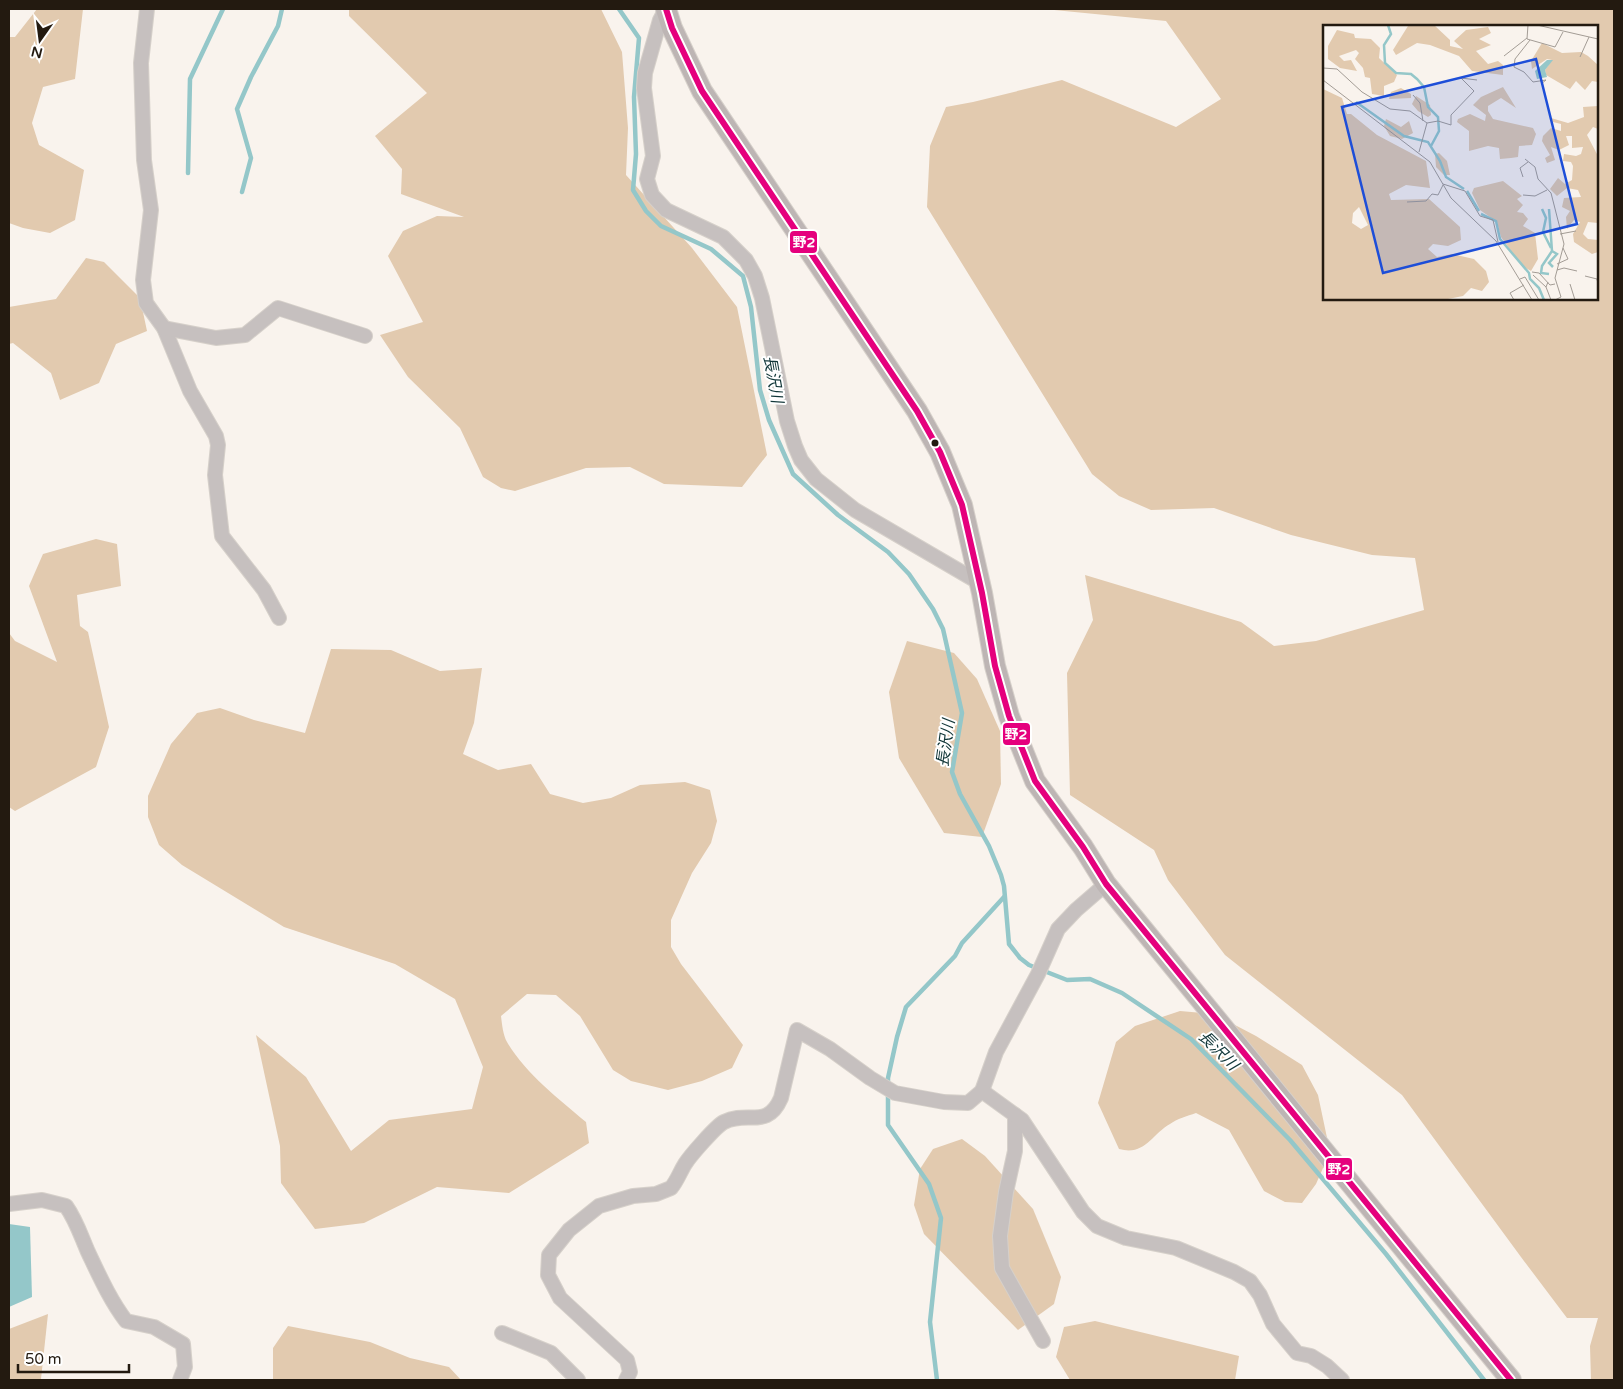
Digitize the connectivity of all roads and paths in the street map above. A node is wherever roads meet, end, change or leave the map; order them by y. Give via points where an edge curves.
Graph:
1 (147, 9) edge
2 (666, 9) edge
3 (164, 328) junction
4 (365, 336) dead end
5 (980, 583) junction
6 (279, 618) dead end
7 (1106, 884) junction
8 (982, 1092) junction
9 (1015, 1115) junction
10 (9, 1204) edge
11 (502, 1333) dead end
12 (1043, 1341) dead end
13 (180, 1380) edge
14 (578, 1380) edge
15 (626, 1380) edge
16 (1342, 1380) edge
17 (1512, 1380) edge

1 - 3 street via 141,63 144,160 151,210 143,280 146,303
2 - 5 street via 702,91 917,411 940,452 962,505
2 - 5 street via 645,73 653,156 647,179 652,195 666,210 723,237 746,260 762,298 787,421 801,460 816,479 855,510
3 - 4 street via 216,338 245,335 278,308
3 - 6 street via 190,391 216,436 215,474 222,536 264,590
5 - 7 street via 995,666 1035,781
7 - 8 street via 1058,929 996,1052
7 - 17 street
8 - 9 street
8 - 15 street via 968,1103 895,1093 830,1048 797,1030 776,1109 766,1117 737,1117 723,1122 685,1164 672,1188 599,1206 569,1230 549,1254 548,1275 560,1298 627,1360 630,1372
9 - 12 street via 1015,1151 1000,1236 1002,1268
9 - 16 street via 1022,1120 1083,1212 1097,1226 1126,1238 1176,1248 1250,1281 1273,1324 1297,1353 1311,1356
10 - 13 street via 42,1200 66,1206 116,1308 126,1321 154,1327 183,1344 185,1367
11 - 14 street via 550,1353

